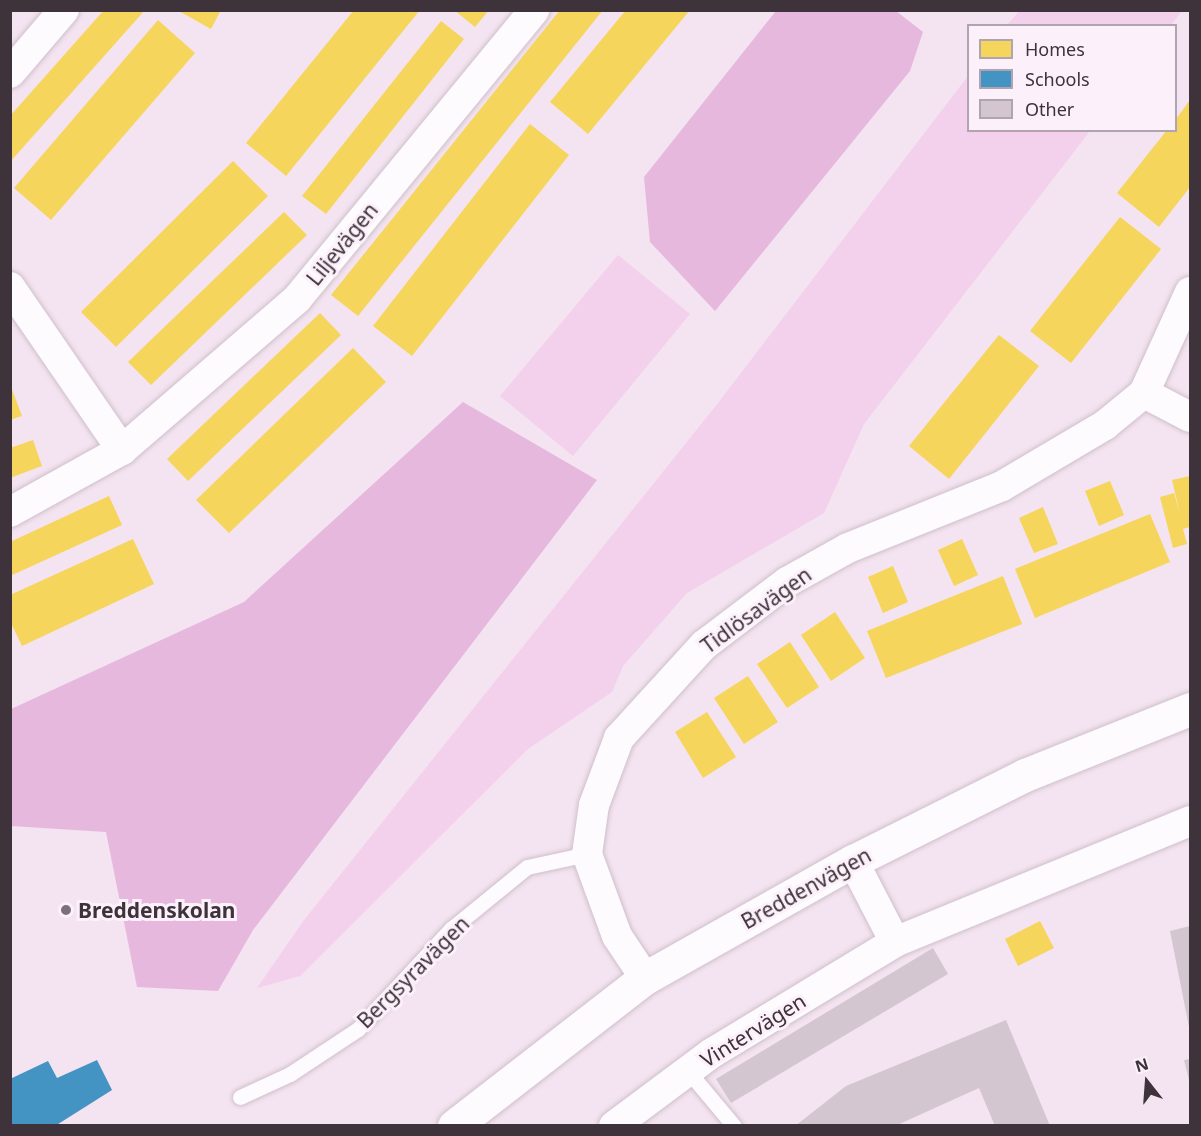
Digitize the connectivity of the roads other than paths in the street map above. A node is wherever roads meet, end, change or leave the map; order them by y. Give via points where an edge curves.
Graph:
1 (64, 10) edge
2 (534, 10) edge
3 (10, 73) edge
4 (10, 287) edge
5 (1191, 292) edge
6 (1144, 393) junction
7 (1191, 417) edge
8 (122, 450) junction
9 (10, 512) edge
10 (1191, 709) edge
11 (1191, 821) edge
12 (587, 854) junction
13 (854, 861) junction
14 (896, 942) junction
15 (645, 978) junction
16 (688, 1071) junction
17 (240, 1098) dead end
18 (454, 1125) edge
19 (614, 1125) edge
20 (734, 1125) edge

1 - 3 street
2 - 8 street, Liljevägen via 297,299
4 - 8 street
5 - 6 street, Tidlösavägen
6 - 7 street
6 - 12 street, Tidlösavägen via 1105,425 1002,486 848,548 787,582 704,645 619,738 594,805
8 - 9 street, Liljevägen
10 - 13 street, Breddenvägen via 1025,775
11 - 14 street, Vintervägen
12 - 15 street, Tidlösavägen via 617,936
12 - 17 lane, Bergsyravägen via 527,867 451,929 358,1029 290,1074
13 - 14 street
13 - 15 street, Breddenvägen
14 - 16 street, Vintervägen
15 - 18 street, Breddenvägen
16 - 19 street, Vintervägen
16 - 20 lane

